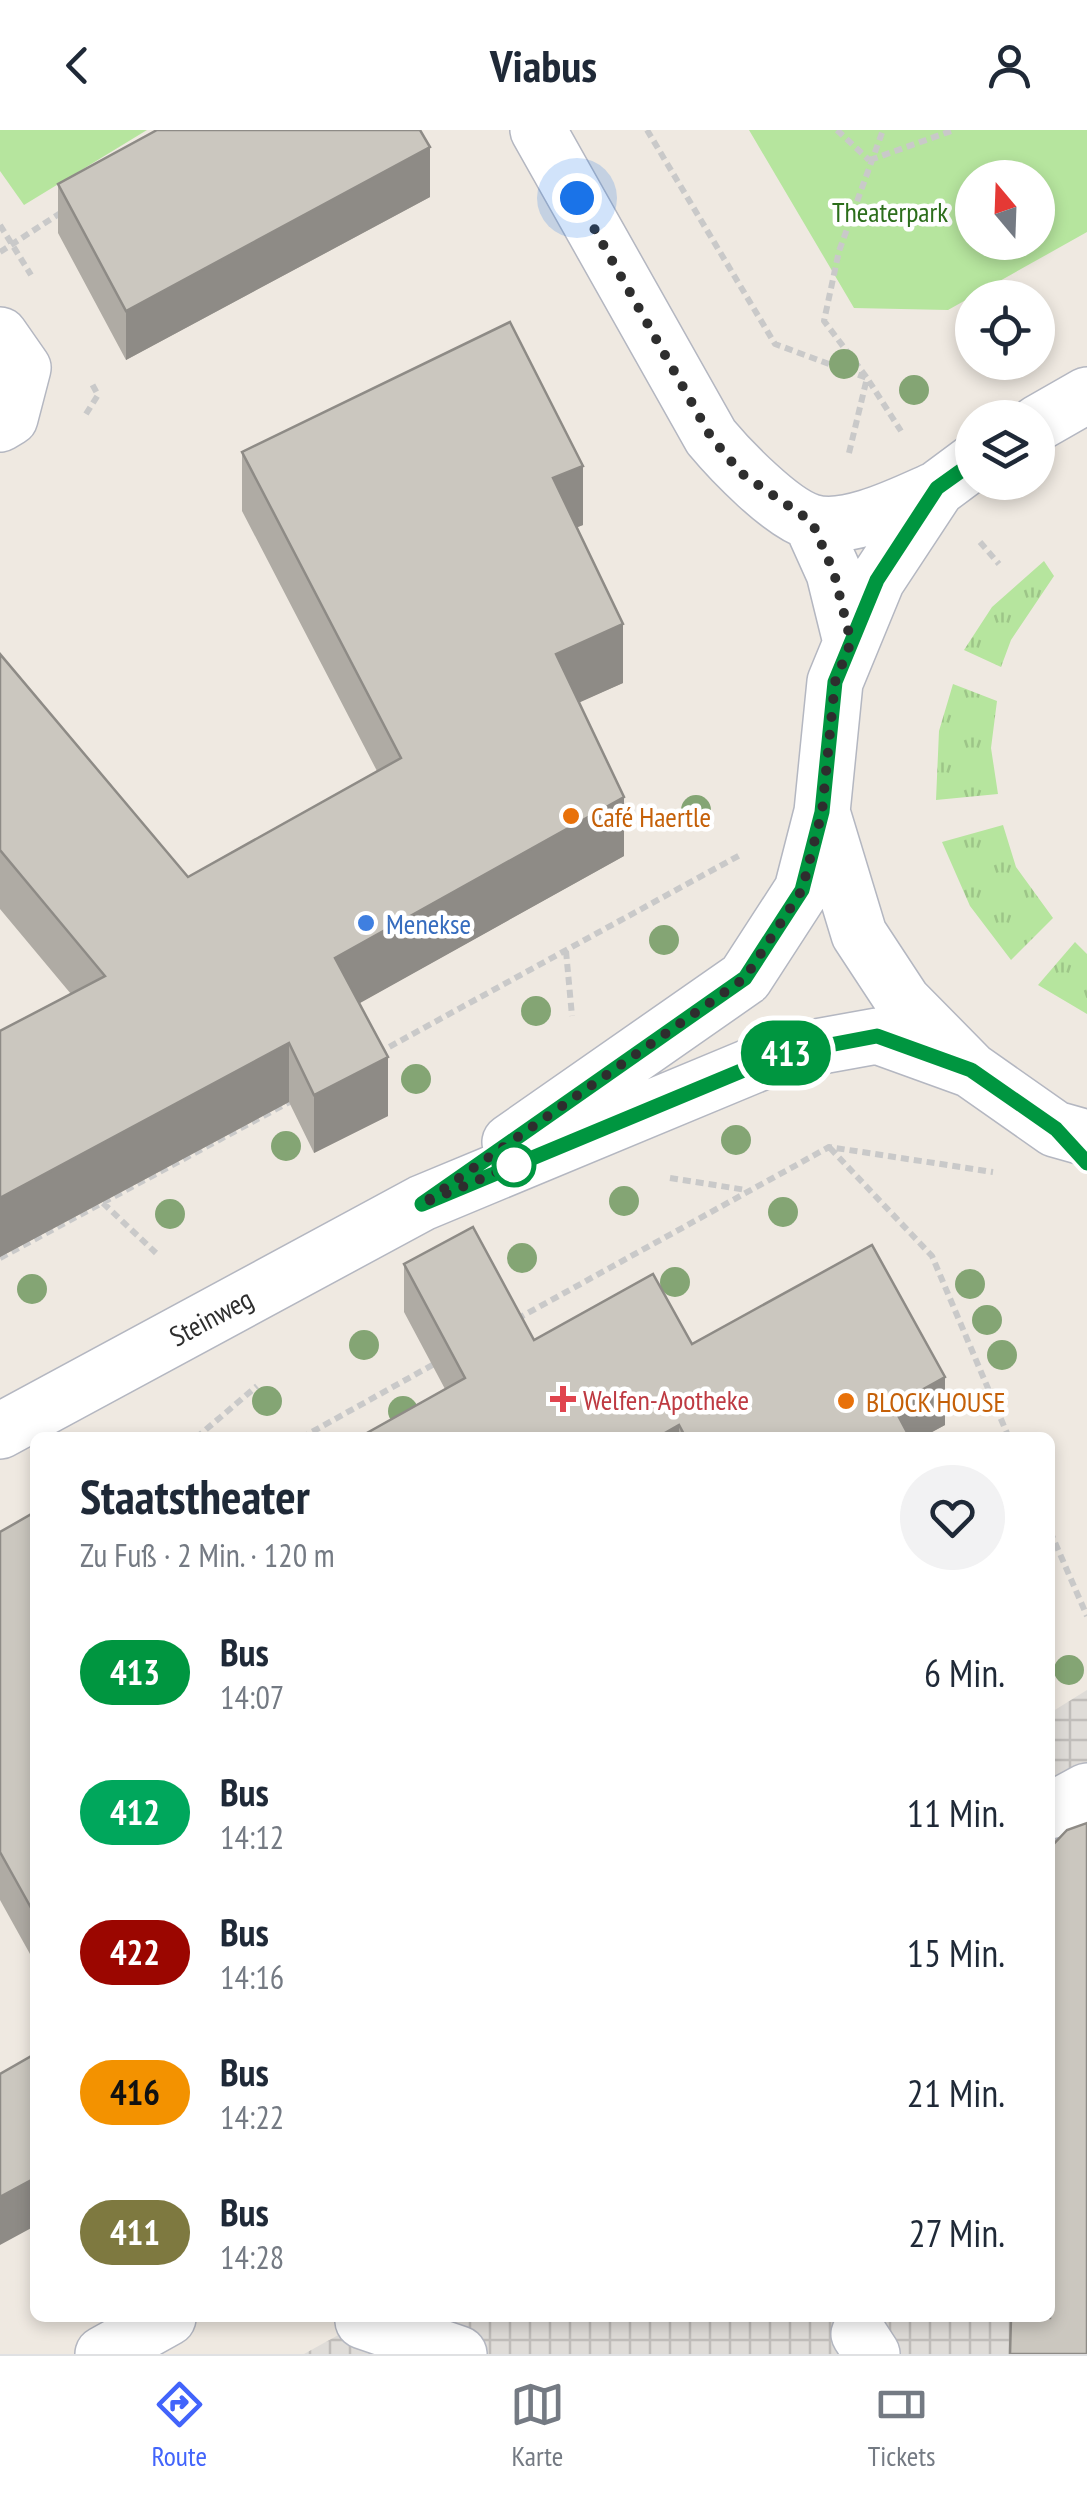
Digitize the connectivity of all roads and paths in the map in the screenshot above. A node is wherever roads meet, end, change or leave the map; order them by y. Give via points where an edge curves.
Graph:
1 (538, 130) edge
2 (648, 130) edge
3 (836, 130) edge
4 (883, 130) edge
5 (954, 130) edge
6 (869, 160) junction
7 (78, 201) edge
8 (0, 252) edge
9 (11, 352) edge
10 (867, 378) junction
11 (1087, 394) edge
12 (1055, 413) edge
13 (0, 424) edge
14 (955, 476) edge
15 (812, 522) junction
16 (851, 642) junction
17 (822, 812) junction
18 (697, 878) dead end
19 (566, 950) junction
20 (573, 1028) dead end
21 (375, 1055) edge
22 (971, 1070) junction
23 (305, 1093) edge
24 (1076, 1143) edge
25 (829, 1146) junction
26 (998, 1173) dead end
27 (665, 1177) dead end
28 (750, 1190) junction
29 (102, 1203) junction
30 (422, 1204) junction
31 (156, 1253) dead end
32 (0, 1258) edge
33 (508, 1324) edge
34 (439, 1362) edge
35 (258, 1386) dead end
36 (0, 1431) edge
37 (203, 1432) edge
38 (313, 1432) edge
39 (1006, 1432) edge
40 (1055, 1542) edge
41 (1087, 1616) edge
42 (1087, 1791) edge
43 (1055, 1808) edge
44 (161, 2322) edge
45 (370, 2322) edge
46 (103, 2354) edge
47 (459, 2354) edge

1 - 15 street via 711,437 741,473
2 - 10 path via 775,344
3 - 6 path
4 - 6 path
5 - 6 path
6 - 10 path via 824,322
7 - 8 path
9 - 13 street via 10,418
10 - 14 path
11 - 12 street
14 - 15 street via 870,519
14 - 16 street via 877,580
15 - 16 street via 834,573
16 - 17 street via 835,682
17 - 22 street via 859,934 904,1001
17 - 30 street, Steinweg via 802,890 745,978
18 - 19 path
19 - 20 path
19 - 21 path
22 - 24 street
22 - 30 street, Steinweg via 877,1036 782,1054
23 - 29 path
25 - 26 path
25 - 28 path
25 - 39 path via 932,1256
27 - 28 path
28 - 33 path
29 - 31 path
29 - 32 path
30 - 36 street, Steinweg
34 - 38 path
35 - 37 path
40 - 41 path
42 - 43 street
44 - 46 street
45 - 47 street

